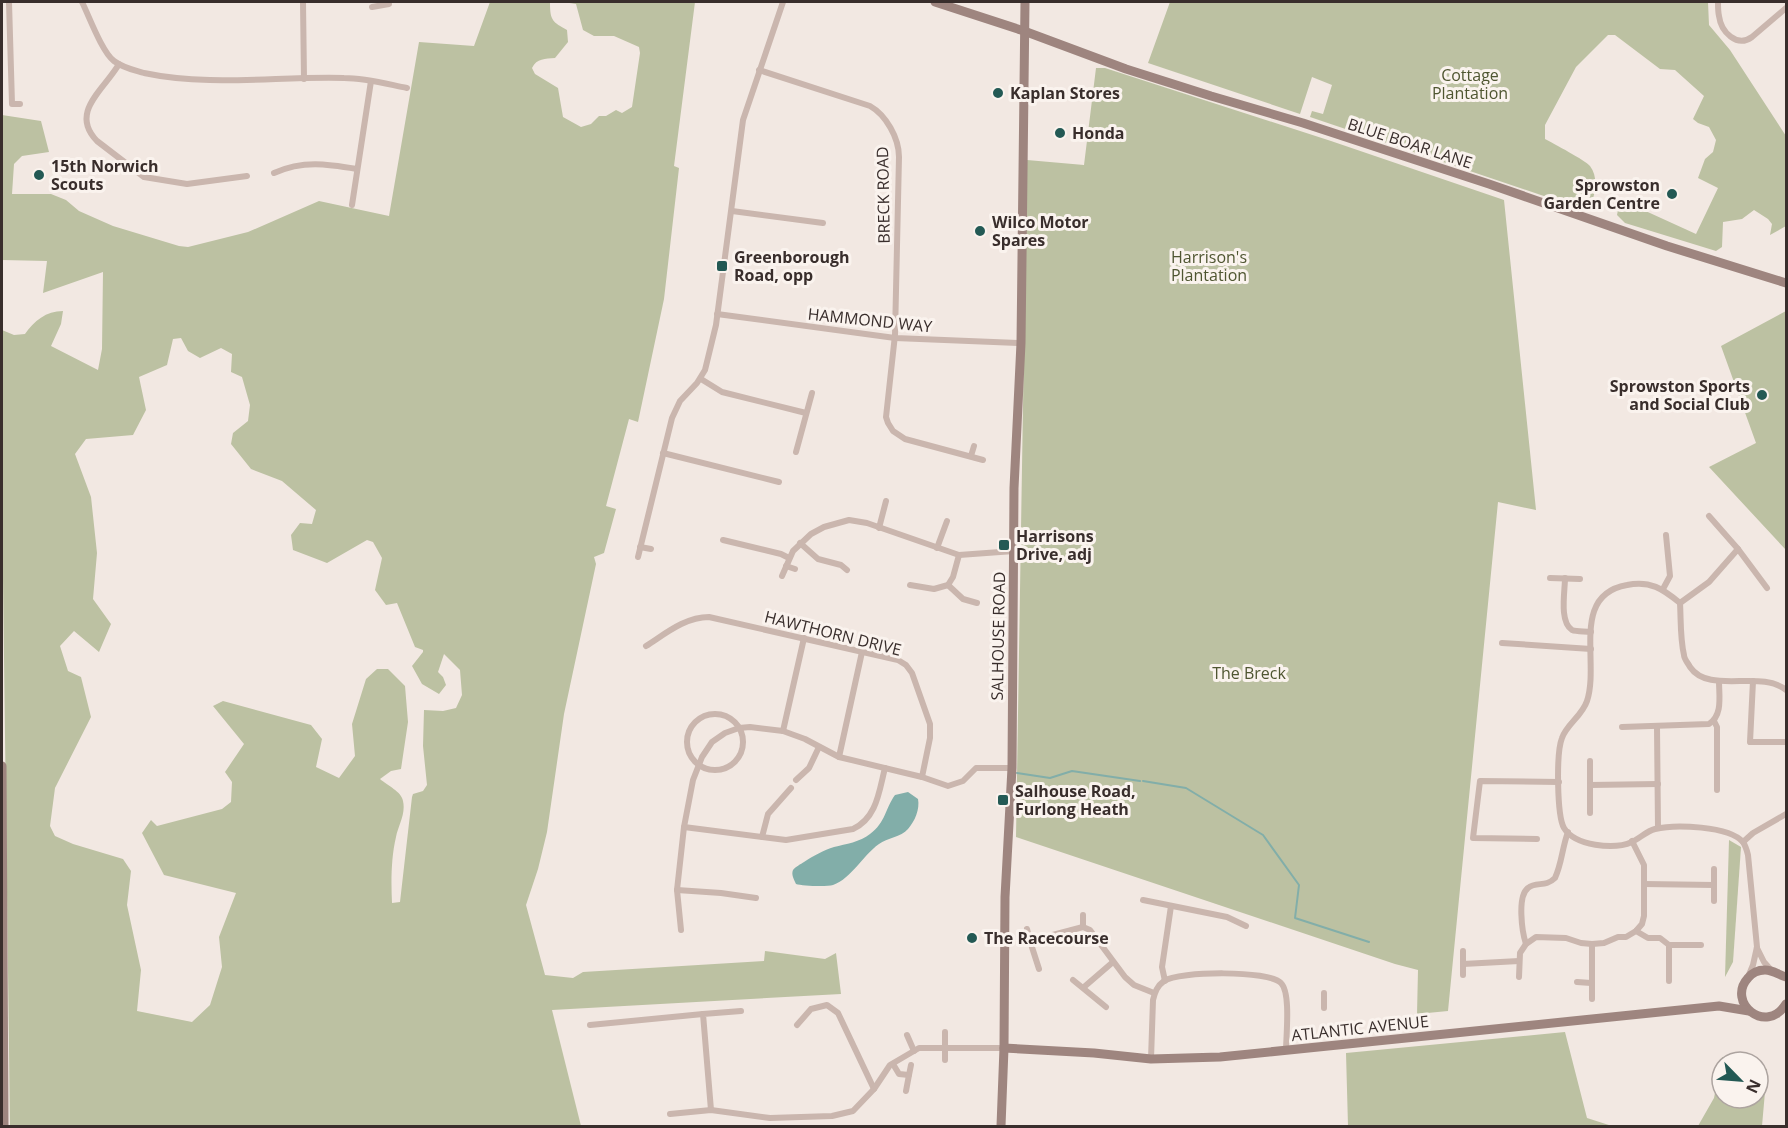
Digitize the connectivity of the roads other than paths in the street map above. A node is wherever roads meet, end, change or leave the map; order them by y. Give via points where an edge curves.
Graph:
1 (9, 2) edge
2 (82, 2) edge
3 (303, 2) edge
4 (397, 2) edge
5 (783, 2) edge
6 (934, 2) edge
7 (1025, 2) edge
8 (1718, 2) edge
9 (389, 3) edge
10 (372, 7) dead end
11 (1786, 8) edge
12 (1024, 31) junction
13 (119, 64) junction
14 (759, 70) junction
15 (304, 79) junction
16 (371, 81) junction
17 (407, 88) dead end
18 (20, 104) dead end
19 (357, 169) junction
20 (274, 173) dead end
21 (247, 176) dead end
22 (352, 205) dead end
23 (732, 211) junction
24 (823, 223) dead end
25 (1786, 283) edge
26 (717, 314) junction
27 (895, 338) junction
28 (1021, 343) junction
29 (701, 379) junction
30 (812, 393) dead end
31 (806, 413) junction
32 (974, 446) dead end
33 (796, 452) dead end
34 (663, 453) junction
35 (971, 456) junction
36 (983, 460) dead end
37 (779, 482) dead end
38 (886, 501) dead end
39 (1709, 516) dead end
40 (947, 521) dead end
41 (879, 528) junction
42 (1666, 535) dead end
43 (723, 540) dead end
44 (801, 543) junction
45 (640, 547) junction
46 (938, 548) junction
47 (651, 549) dead end
48 (1738, 549) junction
49 (1014, 551) junction
50 (959, 555) junction
51 (638, 557) dead end
52 (789, 558) junction
53 (786, 566) junction
54 (795, 569) dead end
55 (847, 570) dead end
56 (782, 576) dead end
57 (1550, 578) dead end
58 (1565, 579) junction
59 (1580, 579) dead end
60 (910, 585) dead end
61 (948, 585) junction
62 (1767, 588) dead end
63 (1663, 589) junction
64 (977, 603) dead end
65 (1680, 603) junction
66 (1591, 632) junction
67 (804, 638) junction
68 (1502, 643) dead end
69 (645, 646) dead end
70 (1591, 649) junction
71 (862, 652) junction
72 (1719, 681) junction
73 (1753, 681) junction
74 (1786, 690) edge
75 (1714, 721) junction
76 (1622, 727) dead end
77 (1657, 727) junction
78 (739, 728) junction
79 (783, 731) junction
80 (1786, 742) edge
81 (819, 747) junction
82 (838, 757) junction
83 (1590, 761) dead end
84 (698, 765) junction
85 (2, 766) edge
86 (885, 768) junction
87 (1012, 768) junction
88 (922, 777) junction
89 (796, 780) dead end
90 (1559, 782) junction
91 (1658, 784) junction
92 (1590, 785) junction
93 (791, 788) dead end
94 (1717, 790) dead end
95 (1590, 813) dead end
96 (1786, 814) edge
97 (684, 828) junction
98 (1658, 828) junction
99 (1568, 832) junction
100 (762, 837) junction
101 (1537, 839) dead end
102 (1632, 842) junction
103 (1743, 843) junction
104 (1714, 869) dead end
105 (1644, 884) junction
106 (1714, 885) junction
107 (677, 890) junction
108 (756, 898) dead end
109 (1143, 900) dead end
110 (1714, 901) dead end
111 (1171, 906) junction
112 (1083, 915) dead end
113 (1246, 926) dead end
114 (1083, 927) junction
115 (1027, 929) dead end
116 (681, 930) dead end
117 (1636, 931) junction
118 (1030, 941) junction
119 (1526, 944) junction
120 (1592, 944) junction
121 (1669, 945) junction
122 (1701, 945) dead end
123 (1757, 947) junction
124 (1463, 951) dead end
125 (1519, 961) junction
126 (1113, 962) junction
127 (1463, 964) junction
128 (1039, 969) dead end
129 (1772, 971) junction
130 (1463, 975) dead end
131 (1519, 977) dead end
132 (1748, 978) junction
133 (1785, 979) edge
134 (1073, 980) dead end
135 (1165, 981) junction
136 (1669, 981) dead end
137 (1576, 982) dead end
138 (1591, 983) junction
139 (1084, 987) junction
140 (1742, 992) junction
141 (3, 993) edge
142 (1154, 993) junction
143 (1324, 993) dead end
144 (1592, 999) dead end
145 (1786, 1004) edge
146 (1106, 1006) dead end
147 (1719, 1006) junction
148 (1324, 1008) dead end
149 (741, 1011) dead end
150 (1749, 1011) junction
151 (703, 1014) junction
152 (590, 1025) dead end
153 (797, 1025) dead end
154 (945, 1032) dead end
155 (907, 1035) dead end
156 (945, 1048) junction
157 (1004, 1048) junction
158 (1286, 1051) junction
159 (914, 1052) junction
160 (1151, 1059) junction
161 (945, 1060) dead end
162 (893, 1064) junction
163 (911, 1065) dead end
164 (909, 1075) junction
165 (874, 1089) junction
166 (906, 1091) dead end
167 (711, 1110) junction
168 (670, 1114) dead end
169 (4, 1126) edge
170 (1001, 1126) edge

1 - 18 street via 8,104
2 - 13 street via 106,51
3 - 15 street
4 - 9 street
5 - 14 street
6 - 12 street, BLUE BOAR LANE
7 - 12 street, SALHOUSE ROAD
8 - 11 street via 1723,27 1741,42
9 - 10 street
12 - 25 street, BLUE BOAR LANE via 1126,69 1303,123
12 - 28 street, SALHOUSE ROAD
13 - 15 street via 172,78
13 - 21 street via 87,111 87,126 97,141 144,177 187,184
14 - 23 street via 743,120
14 - 27 street, BRECK ROAD via 870,106 883,116 897,141
15 - 16 street
16 - 17 street
16 - 19 street
19 - 20 street via 302,164
19 - 22 street
23 - 24 street
23 - 26 street
26 - 27 street, HAMMOND WAY
26 - 29 street
27 - 28 street, HAMMOND WAY
27 - 35 street, BRECK ROAD via 886,408 893,431 905,439
28 - 49 street, SALHOUSE ROAD
29 - 31 street via 722,392
29 - 34 street via 676,409
30 - 31 street
31 - 33 street
32 - 35 street
34 - 37 street
34 - 45 street
35 - 36 street
38 - 41 street
39 - 48 street
40 - 46 street
41 - 44 street via 849,520 811,534
41 - 46 street
42 - 63 street via 1670,576
43 - 52 street
44 - 52 street
44 - 55 street via 818,559
45 - 47 street
45 - 51 street
46 - 50 street
48 - 62 street
48 - 65 street via 1709,582
49 - 50 street
49 - 87 street, SALHOUSE ROAD
50 - 61 street
52 - 53 street
53 - 54 street
53 - 56 street
57 - 58 street
58 - 59 street
58 - 66 street via 1563,614 1567,626
60 - 61 street via 934,589
61 - 64 street via 963,599
63 - 65 street
63 - 66 street via 1633,584 1614,587 1597,603
65 - 72 street via 1684,657 1693,671
66 - 70 street
67 - 69 street, HAWTHORN DRIVE via 703,617 688,621
67 - 71 street, HAWTHORN DRIVE
67 - 79 street
68 - 70 street
70 - 90 street via 1587,702 1562,738
71 - 82 street
71 - 88 street, HAWTHORN DRIVE via 898,660 912,673 931,730
72 - 73 street
72 - 75 street via 1719,713
73 - 74 street via 1780,685
73 - 80 street via 1750,742
75 - 77 street
75 - 94 street
76 - 77 street
77 - 91 street
78 - 79 street
78 - 84 street via 711,742
78 - 84 street via 743,745 732,765 715,771
78 - 84 street via 732,719 715,714 695,722 686,745
79 - 81 street
81 - 82 street
81 - 89 street via 809,768
82 - 86 street
83 - 92 street
84 - 97 street
85 - 141 street
86 - 88 street
86 - 100 street via 875,805 862,825 786,840
87 - 88 street via 976,768 963,781 948,786
87 - 157 street, SALHOUSE ROAD via 1005,897
90 - 99 street via 1560,813
90 - 101 street via 1480,781 1473,838
91 - 92 street
91 - 98 street
92 - 95 street
93 - 100 street via 768,814
96 - 103 street
97 - 100 street
97 - 107 street
98 - 102 street
98 - 103 street via 1714,829 1730,833
99 - 102 street via 1590,844 1612,846
99 - 119 street via 1556,878 1533,885 1522,896
102 - 105 street via 1644,865
103 - 123 street via 1748,855
104 - 106 street
105 - 106 street
105 - 117 street via 1644,916
106 - 110 street
107 - 108 street
107 - 116 street
109 - 111 street
111 - 113 street via 1227,917
111 - 135 street via 1162,967
112 - 114 street
114 - 118 street
114 - 126 street via 1090,930
115 - 118 street
117 - 120 street
117 - 121 street
118 - 128 street
119 - 120 street via 1536,937
119 - 125 street
120 - 138 street
121 - 122 street
121 - 136 street
123 - 129 street
123 - 132 street
124 - 127 street
125 - 127 street
125 - 131 street
126 - 139 street
126 - 142 street via 1134,985
127 - 130 street
129 - 132 street via 1762,970
129 - 133 street
132 - 140 street
134 - 139 street
135 - 142 street
135 - 158 street via 1175,976 1219,973 1271,976 1286,992
137 - 138 street
138 - 144 street
139 - 146 street
140 - 147 street, ATLANTIC AVENUE
140 - 150 street
141 - 169 street
142 - 160 street
143 - 148 street
145 - 150 street, ATLANTIC AVENUE via 1769,1017
147 - 150 street, ATLANTIC AVENUE
147 - 158 street, ATLANTIC AVENUE
149 - 151 street
151 - 152 street
151 - 167 street
153 - 165 street via 811,1009 827,1005 838,1013
154 - 156 street
155 - 159 street
156 - 157 street
156 - 159 street via 919,1048
156 - 161 street
157 - 160 street, ATLANTIC AVENUE
157 - 170 street, SALHOUSE ROAD
158 - 160 street, ATLANTIC AVENUE
159 - 162 street
162 - 164 street via 899,1074
162 - 165 street
163 - 164 street
164 - 166 street
165 - 167 street via 853,1111 832,1116 770,1118
167 - 168 street

